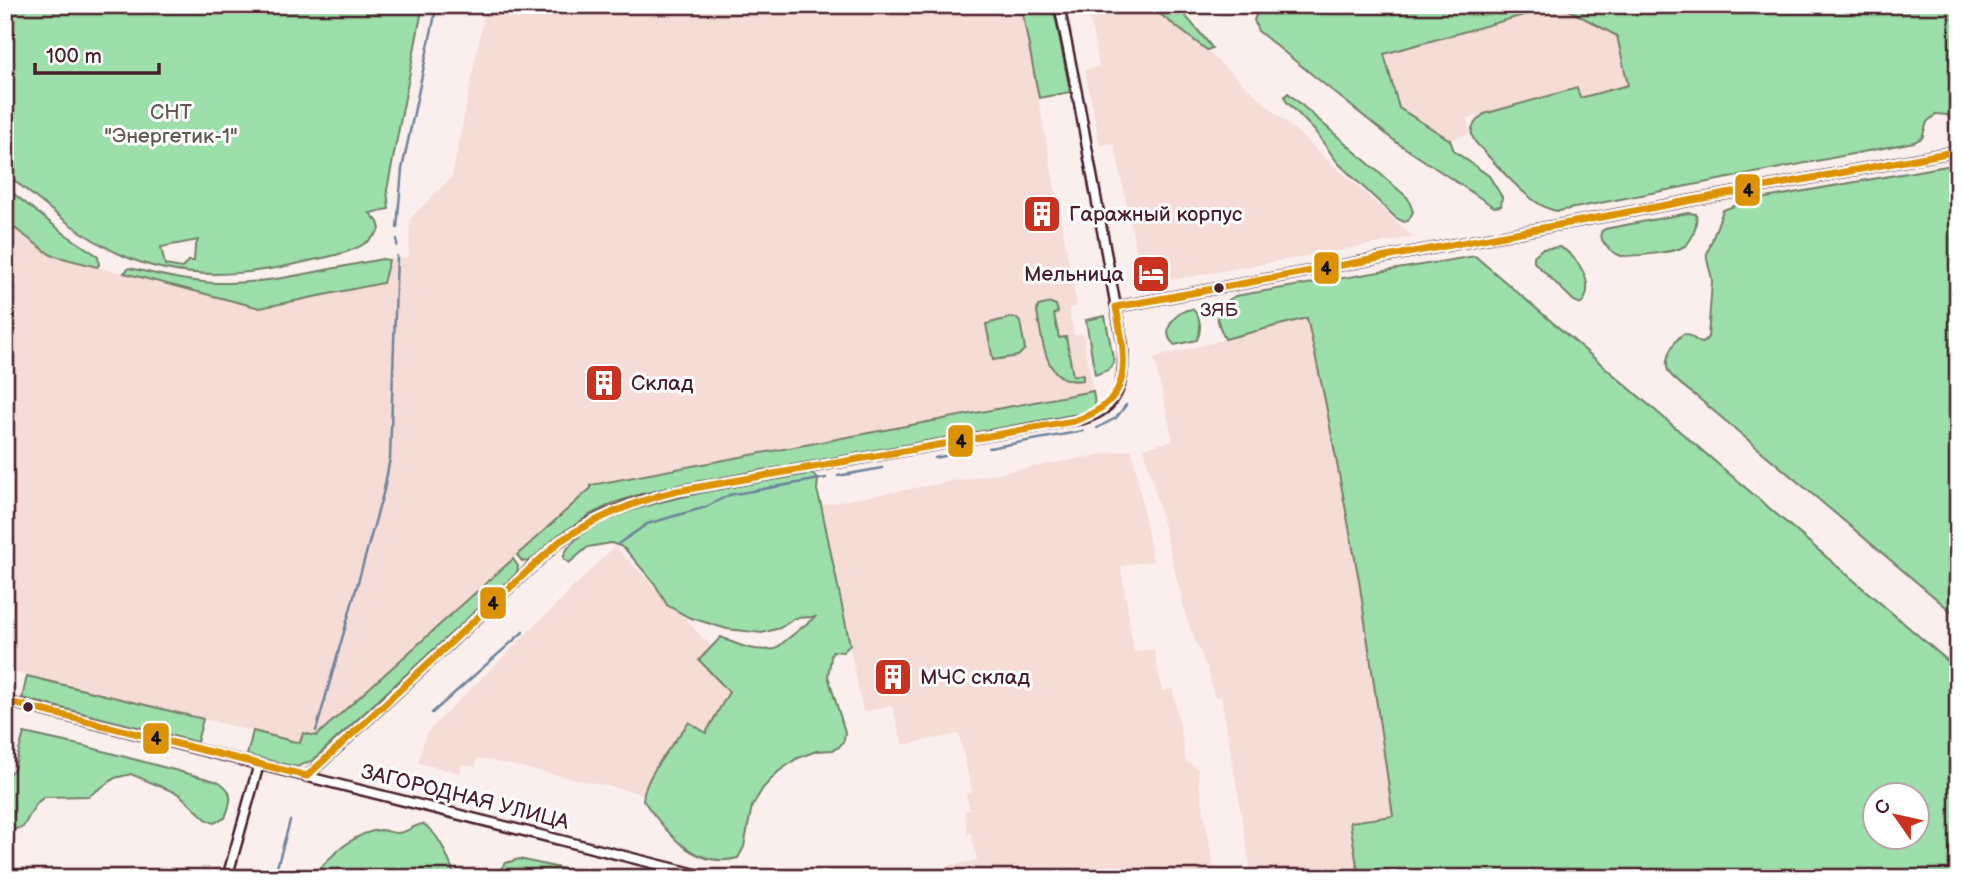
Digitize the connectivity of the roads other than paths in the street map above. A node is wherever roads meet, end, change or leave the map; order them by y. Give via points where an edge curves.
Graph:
1 (1059, 5) edge
2 (1958, 151) edge
3 (1116, 307) junction
4 (5, 701) edge
5 (259, 764) junction
6 (307, 776) junction
7 (227, 878) edge
8 (712, 878) edge

1 - 3 street
2 - 3 street
3 - 6 street via 1123,370 1116,396 1099,414 677,492 617,508 560,541
4 - 5 street, ЗАГОРОДНАЯ УЛИЦА
5 - 6 street, ЗАГОРОДНАЯ УЛИЦА
5 - 7 street
6 - 8 street, ЗАГОРОДНАЯ УЛИЦА

